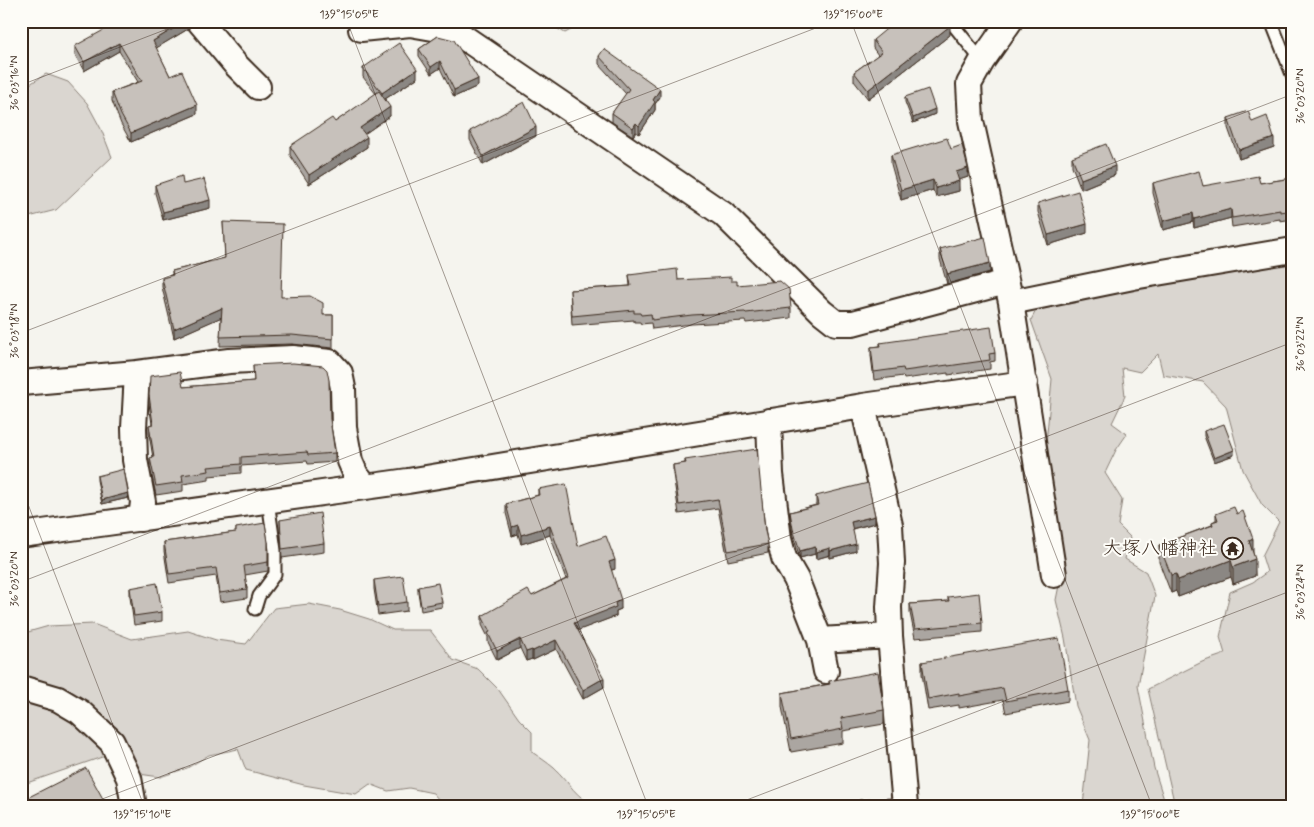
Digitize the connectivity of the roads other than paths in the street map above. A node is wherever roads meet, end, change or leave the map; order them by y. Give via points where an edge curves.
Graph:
1 (199, 21) edge
2 (950, 21) edge
3 (1010, 21) edge
4 (1272, 21) edge
5 (361, 29) dead end
6 (982, 61) junction
7 (1293, 77) edge
8 (258, 87) dead end
9 (1293, 250) edge
10 (1009, 292) junction
11 (137, 372) junction
12 (21, 383) edge
13 (1025, 383) junction
14 (863, 406) junction
15 (770, 421) junction
16 (366, 487) junction
17 (268, 501) junction
18 (141, 519) junction
19 (21, 534) edge
20 (1054, 575) dead end
21 (255, 609) dead end
22 (890, 636) junction
23 (820, 640) junction
24 (826, 671) dead end
25 (21, 688) edge
26 (134, 806) edge
27 (904, 806) edge

1 - 8 street
2 - 6 lane
3 - 6 street
4 - 7 lane
5 - 10 street via 410,24 456,32 724,214 836,323 853,323
6 - 10 street via 969,84 971,121
9 - 10 street
10 - 13 street
11 - 12 street
11 - 16 street via 229,361 293,358 330,362 340,373 350,461
11 - 18 street via 134,428 143,502
13 - 14 street
13 - 20 street
14 - 15 street
14 - 22 street via 890,525
15 - 16 street
15 - 23 street via 771,474 779,539 784,558 796,579
16 - 17 street
17 - 18 street
17 - 21 lane via 275,574 259,596
18 - 19 street
22 - 23 street
22 - 27 street
23 - 24 street
25 - 26 street via 66,703 112,742 129,778

